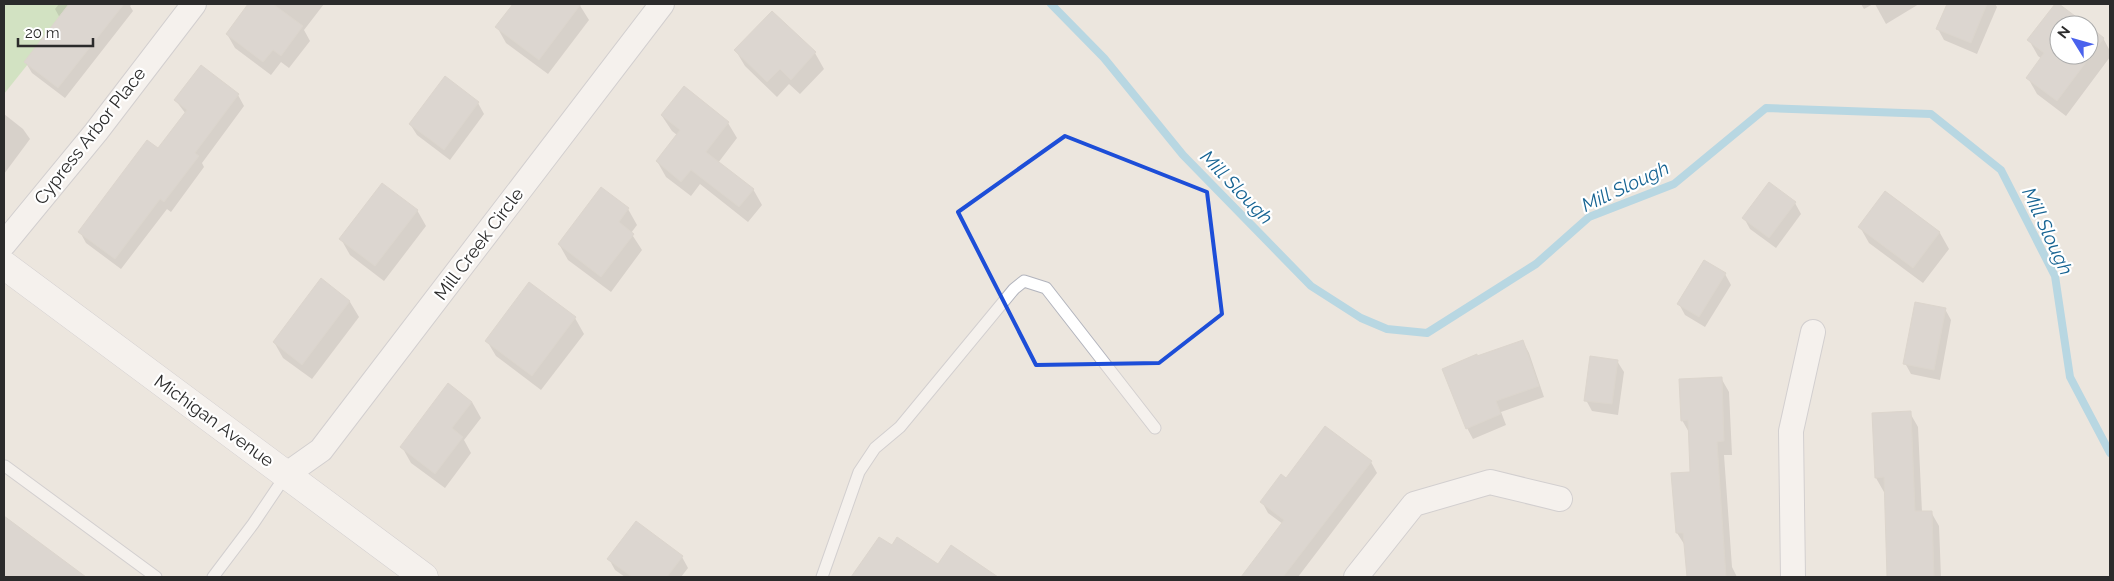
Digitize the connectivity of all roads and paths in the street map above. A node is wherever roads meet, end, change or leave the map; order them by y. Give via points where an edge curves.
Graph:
1 (194, 4) edge
2 (662, 4) edge
3 (4, 244) edge
4 (4, 265) edge
5 (1813, 332) dead end
6 (1155, 428) dead end
7 (5, 466) edge
8 (287, 474) junction
9 (1560, 499) dead end
10 (156, 577) edge
11 (213, 577) edge
12 (424, 577) edge
13 (822, 577) edge
14 (1356, 577) edge
15 (1792, 577) edge

1 - 3 street, Cypress Arbor Place via 96,132
2 - 8 street, Mill Creek Circle via 321,450
4 - 8 main road, Michigan Avenue
5 - 15 street via 1791,431
6 - 13 lane via 1046,288 1024,282 1014,289 900,427 875,448 859,472
7 - 10 lane
8 - 11 lane
8 - 12 main road, Michigan Avenue
9 - 14 street via 1490,482 1414,504

